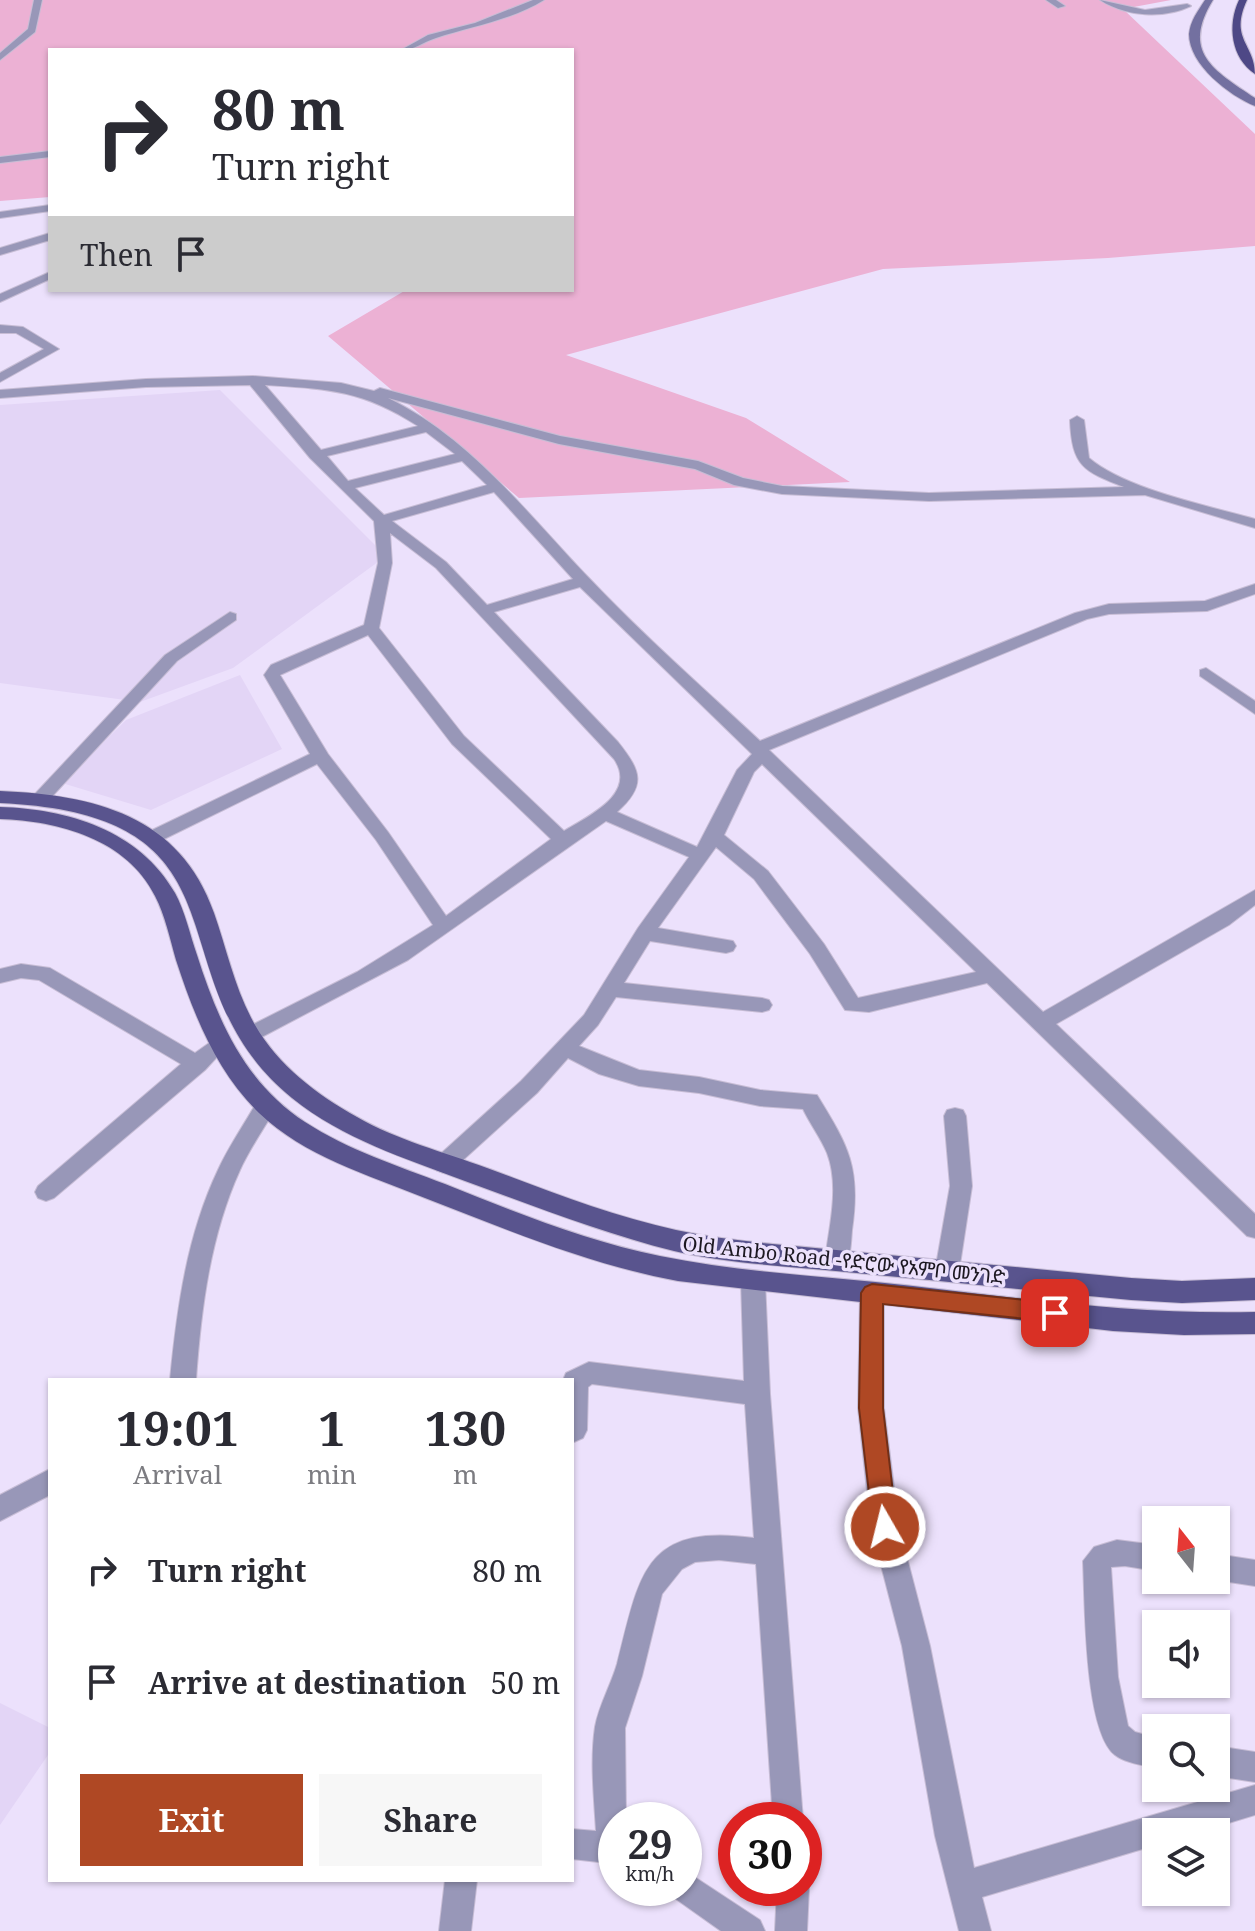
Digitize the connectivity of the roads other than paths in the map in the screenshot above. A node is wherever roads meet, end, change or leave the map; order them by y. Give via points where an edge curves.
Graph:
1 (38, 0) edge
2 (540, 0) edge
3 (1050, 0) edge
4 (1104, 0) edge
5 (1209, 0) edge
6 (1243, 0) edge
7 (1061, 6) dead end
8 (1187, 6) dead end
9 (409, 48) edge
10 (0, 57) edge
11 (1255, 71) edge
12 (1255, 103) edge
13 (48, 154) edge
14 (0, 160) edge
15 (48, 208) edge
16 (0, 215) edge
17 (48, 237) edge
18 (0, 252) edge
19 (48, 276) edge
20 (0, 298) edge
21 (0, 329) edge
22 (0, 378) edge
23 (253, 380) junction
24 (364, 392) junction
25 (0, 394) edge
26 (1077, 420) dead end
27 (429, 427) junction
28 (315, 455) junction
29 (463, 456) junction
30 (345, 486) junction
31 (496, 487) junction
32 (1144, 491) junction
33 (381, 520) junction
34 (1255, 524) edge
35 (583, 581) junction
36 (1255, 589) edge
37 (486, 610) junction
38 (230, 617) dead end
39 (371, 628) junction
40 (1206, 673) dead end
41 (1255, 709) edge
42 (759, 752) junction
43 (320, 756) junction
44 (0, 797) edge
45 (40, 799) junction
46 (0, 813) edge
47 (604, 813) junction
48 (714, 836) junction
49 (153, 837) junction
50 (562, 839) junction
51 (700, 855) junction
52 (1255, 896) edge
53 (444, 927) junction
54 (645, 933) junction
55 (726, 946) dead end
56 (991, 975) junction
57 (0, 976) edge
58 (611, 989) junction
59 (762, 1005) dead end
60 (1041, 1023) junction
61 (249, 1035) junction
62 (219, 1044) junction
63 (567, 1049) junction
64 (197, 1064) junction
65 (313, 1101) junction
66 (266, 1106) junction
67 (955, 1116) dead end
68 (289, 1123) junction
69 (444, 1164) junction
70 (46, 1192) dead end
71 (1255, 1229) edge
72 (837, 1260) junction
73 (947, 1271) junction
74 (753, 1281) junction
75 (1255, 1289) edge
76 (872, 1293) junction
77 (1255, 1323) edge
78 (183, 1378) edge
79 (757, 1394) junction
80 (574, 1430) edge
81 (48, 1482) edge
82 (0, 1509) edge
83 (770, 1553) junction
84 (1142, 1556) edge
85 (1230, 1569) edge
86 (1255, 1573) edge
87 (1142, 1749) edge
88 (1230, 1763) edge
89 (1255, 1767) edge
90 (1255, 1800) edge
91 (612, 1802) edge
92 (787, 1802) edge
93 (574, 1844) edge
94 (598, 1846) edge
95 (461, 1882) edge
96 (962, 1887) junction
97 (702, 1898) edge
98 (792, 1906) edge
99 (455, 1931) edge
100 (749, 1931) edge
101 (791, 1931) edge
102 (975, 1931) edge

1 - 10 street via 32,30
2 - 9 street
3 - 7 street
4 - 8 street via 1134,13
5 - 12 main road via 1196,22 1196,46 1211,69
6 - 11 highway via 1235,36
13 - 14 street
15 - 16 street
17 - 18 street
19 - 20 street
21 - 22 street via 19,330 53,349
23 - 24 street
23 - 25 street
23 - 28 street
24 - 27 street
24 - 32 street via 388,393 559,440 698,465 739,482 782,490 929,497
26 - 32 street via 1083,461
27 - 28 street
27 - 29 street
28 - 30 street
29 - 30 street
29 - 31 street
30 - 33 street
31 - 33 street
31 - 35 street
32 - 34 street
33 - 37 street via 441,565
33 - 39 street via 385,563
35 - 37 street
35 - 42 street
36 - 42 street via 1207,606 1145,606 1081,616
37 - 47 street via 630,769 628,787
38 - 45 street via 171,658
39 - 43 street via 277,668 272,675
39 - 50 street via 458,740
40 - 41 street
42 - 48 street via 735,788
42 - 56 street
43 - 49 street
43 - 53 street
44 - 45 main road, Old Ambo Road -የድሮው የአምቦ መንገድ
45 - 49 main road, Old Ambo Road -የድሮው የአምቦ መንገድ via 102,812
46 - 62 main road, Old Ambo Road -የድሮው የአምቦ መንገድ via 83,827 120,843 145,866 166,896 198,999
47 - 50 street
47 - 51 street
48 - 51 street
48 - 56 street via 761,875 852,1005
49 - 61 main road, Old Ambo Road -የድሮው የአምቦ መንገድ via 188,875
50 - 53 street
51 - 54 street
52 - 60 street
53 - 61 street via 353,983
54 - 55 street
54 - 58 street
56 - 60 street
57 - 64 street via 43,973
58 - 59 street
58 - 63 street
60 - 71 street
61 - 65 main road, Old Ambo Road -የድሮው የአምቦ መንገድ via 272,1065
62 - 64 street
62 - 66 main road, Old Ambo Road -የድሮው የአምቦ መንገድ
63 - 69 street
63 - 72 street via 639,1078 809,1101 844,1162
64 - 70 street
65 - 68 main road
65 - 69 main road, Old Ambo Road -የድሮው የአምቦ መንገድ via 367,1134
66 - 68 main road, Old Ambo Road -የድሮው የአምቦ መንገድ
66 - 78 street via 231,1167 210,1221 187,1322
67 - 73 street via 961,1186
68 - 74 main road, Old Ambo Road -የድሮው የአምቦ መንገድ via 369,1166 492,1214 637,1261
69 - 72 main road, Old Ambo Road -የድሮው የአምቦ መንገድ via 643,1234
72 - 73 main road, Old Ambo Road -የድሮው የአምቦ መንገድ
73 - 75 main road, Old Ambo Road -የድሮው የአምቦ መንገድ via 1182,1292
74 - 76 main road, Old Ambo Road -የድሮው የአምቦ መንገድ
74 - 79 street
76 - 77 main road, Old Ambo Road -የድሮው የአምቦ መንገድ via 1140,1320
76 - 96 street via 871,1408 885,1527 916,1646
79 - 80 street via 589,1373 575,1381
79 - 83 street
81 - 82 street
83 - 91 street via 691,1550 654,1577 610,1728
83 - 92 street
84 - 87 street via 1107,1553 1097,1561 1104,1677 1115,1733 1126,1745
85 - 86 street
88 - 89 street
90 - 96 street
93 - 94 street
95 - 99 street
96 - 102 street
97 - 100 street
98 - 101 street

